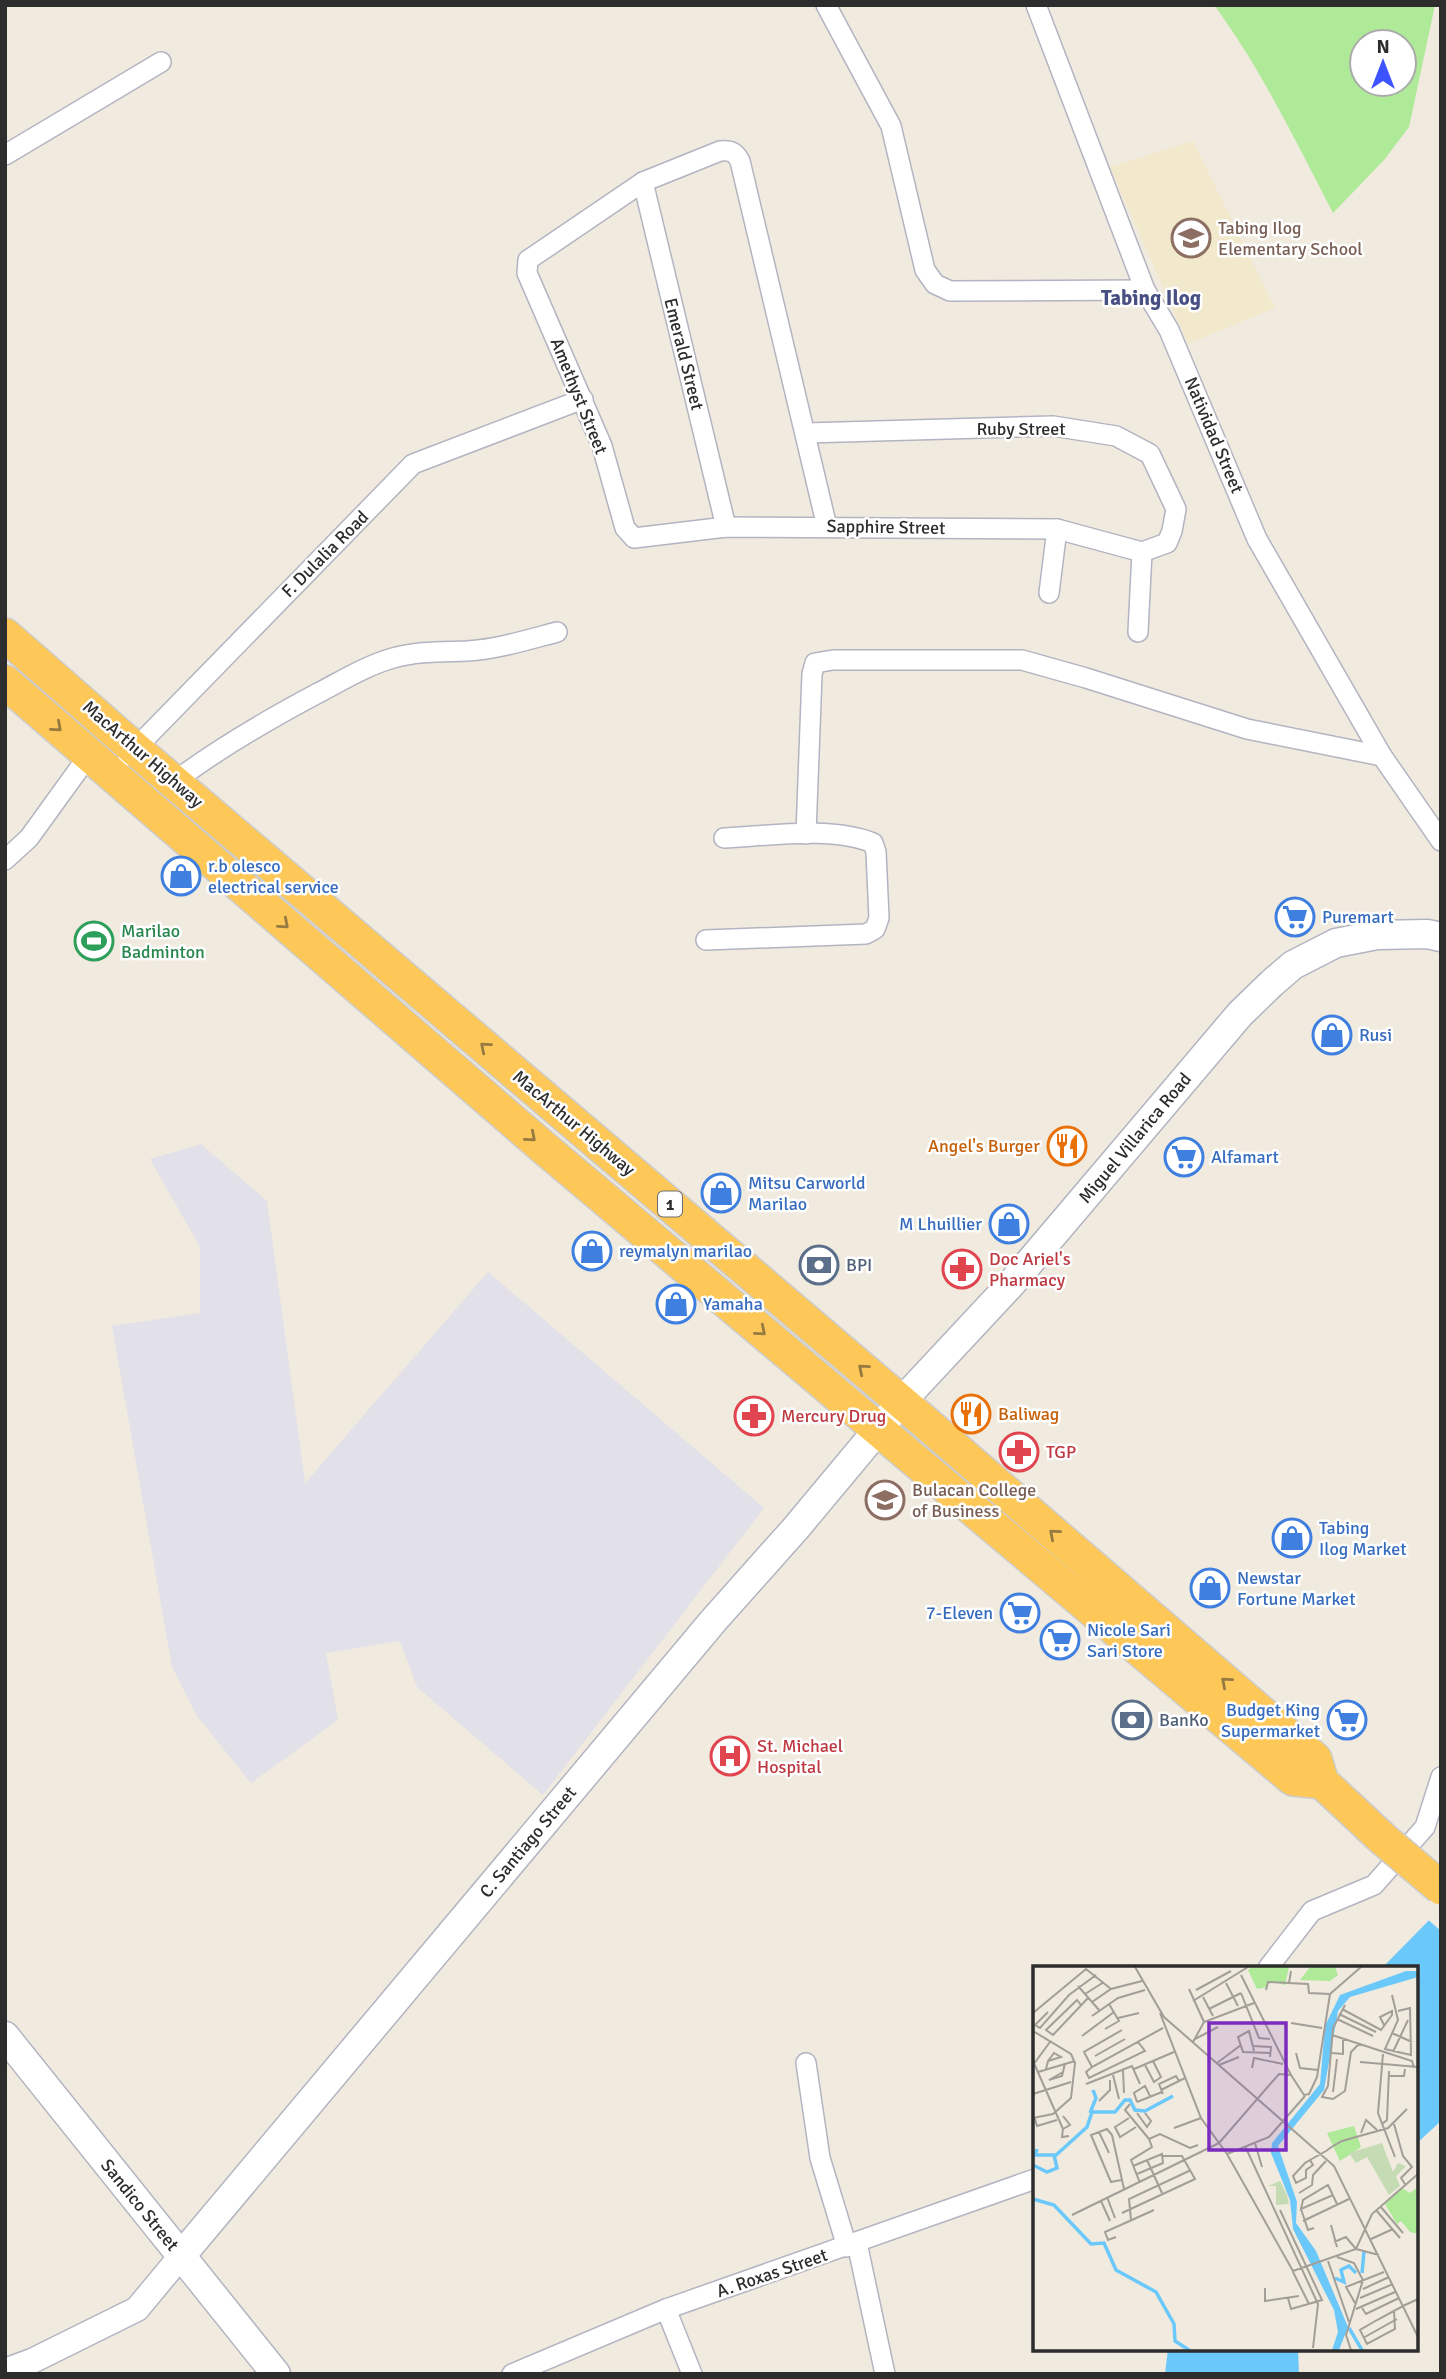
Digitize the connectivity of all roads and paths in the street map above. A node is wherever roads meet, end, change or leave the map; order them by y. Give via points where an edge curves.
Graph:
1 (826, 5) edge
2 (1036, 5) edge
3 (161, 62) dead end
4 (5, 155) edge
5 (643, 182) junction
6 (1146, 290) junction
7 (583, 399) junction
8 (806, 433) junction
9 (726, 527) junction
10 (827, 527) junction
11 (1057, 529) junction
12 (629, 534) joint
13 (1142, 552) junction
14 (1049, 593) dead end
15 (556, 632) dead end
16 (1138, 632) dead end
17 (5, 635) edge
18 (5, 682) edge
19 (135, 749) junction
20 (1382, 756) junction
21 (100, 765) junction
22 (174, 782) junction
23 (806, 834) junction
24 (723, 838) dead end
25 (1441, 841) edge
26 (5, 860) edge
27 (1441, 937) edge
28 (706, 940) dead end
29 (901, 1402) junction
30 (878, 1430) junction
31 (1441, 1777) edge
32 (1322, 1782) junction
33 (1441, 1888) edge
34 (1270, 1966) edge
35 (5, 2036) edge
36 (806, 2063) dead end
37 (1033, 2180) edge
38 (852, 2245) junction
39 (181, 2256) junction
40 (666, 2309) junction
41 (5, 2371) edge
42 (276, 2374) edge
43 (512, 2374) edge
44 (692, 2374) edge
45 (885, 2374) edge

1 - 6 street via 891,127 925,270 935,284 950,291 975,292
2 - 6 street, Natividad Street
3 - 4 street
5 - 7 street, Amethyst Street via 528,260 527,273
5 - 8 street via 720,151 736,154
5 - 9 street, Emerald Street
6 - 20 street, Natividad Street via 1169,330 1257,539
7 - 12 street, Amethyst Street
7 - 19 street, F. Dulalia Road via 413,464
8 - 10 street
8 - 13 street, Ruby Street via 1053,426 1116,436 1150,454 1176,509 1167,542
9 - 10 street, Sapphire Street
9 - 12 street, Sapphire Street via 641,538
10 - 11 street, Sapphire Street
11 - 13 street, Sapphire Street
11 - 14 street
13 - 16 street
15 - 22 street via 509,645 428,650 391,658 281,713 215,751
17 - 19 highway, MacArthur Highway / 1
18 -> 21 highway, MacArthur Highway / 1
19 - 21 street, F. Dulalia Road
19 - 22 highway, MacArthur Highway / 1
20 - 23 street via 1247,729 1022,660 832,660 815,663 812,674
20 - 25 street, Natividad Street
21 - 26 street, F. Dulalia Road
21 -> 30 highway, MacArthur Highway / 1
29 -> 22 highway, MacArthur Highway / 1
23 - 24 street
23 - 28 street via 873,843 879,918 874,929 866,934
27 - 29 main road, Miguel Villarica Road via 1377,935 1336,943 1293,965 1240,1014 1012,1283
29 - 30 main road, Miguel Villarica Road
32 -> 29 highway, MacArthur Highway / 1 via 1315,1759
30 - 32 highway, MacArthur Highway / 1 via 1293,1779
30 - 39 main road, C. Santiago Street
31 - 34 street via 1425,1827 1374,1885 1312,1912
32 - 33 highway, MacArthur Highway / 1, bridge
35 - 39 main road, Sandico Street
36 - 38 street via 820,2158
37 - 38 street, A. Roxas Street
38 - 40 street, A. Roxas Street
38 - 45 street
39 - 41 street via 137,2309
39 - 42 main road, Sandico Street
40 - 43 street, A. Roxas Street
40 - 44 street

